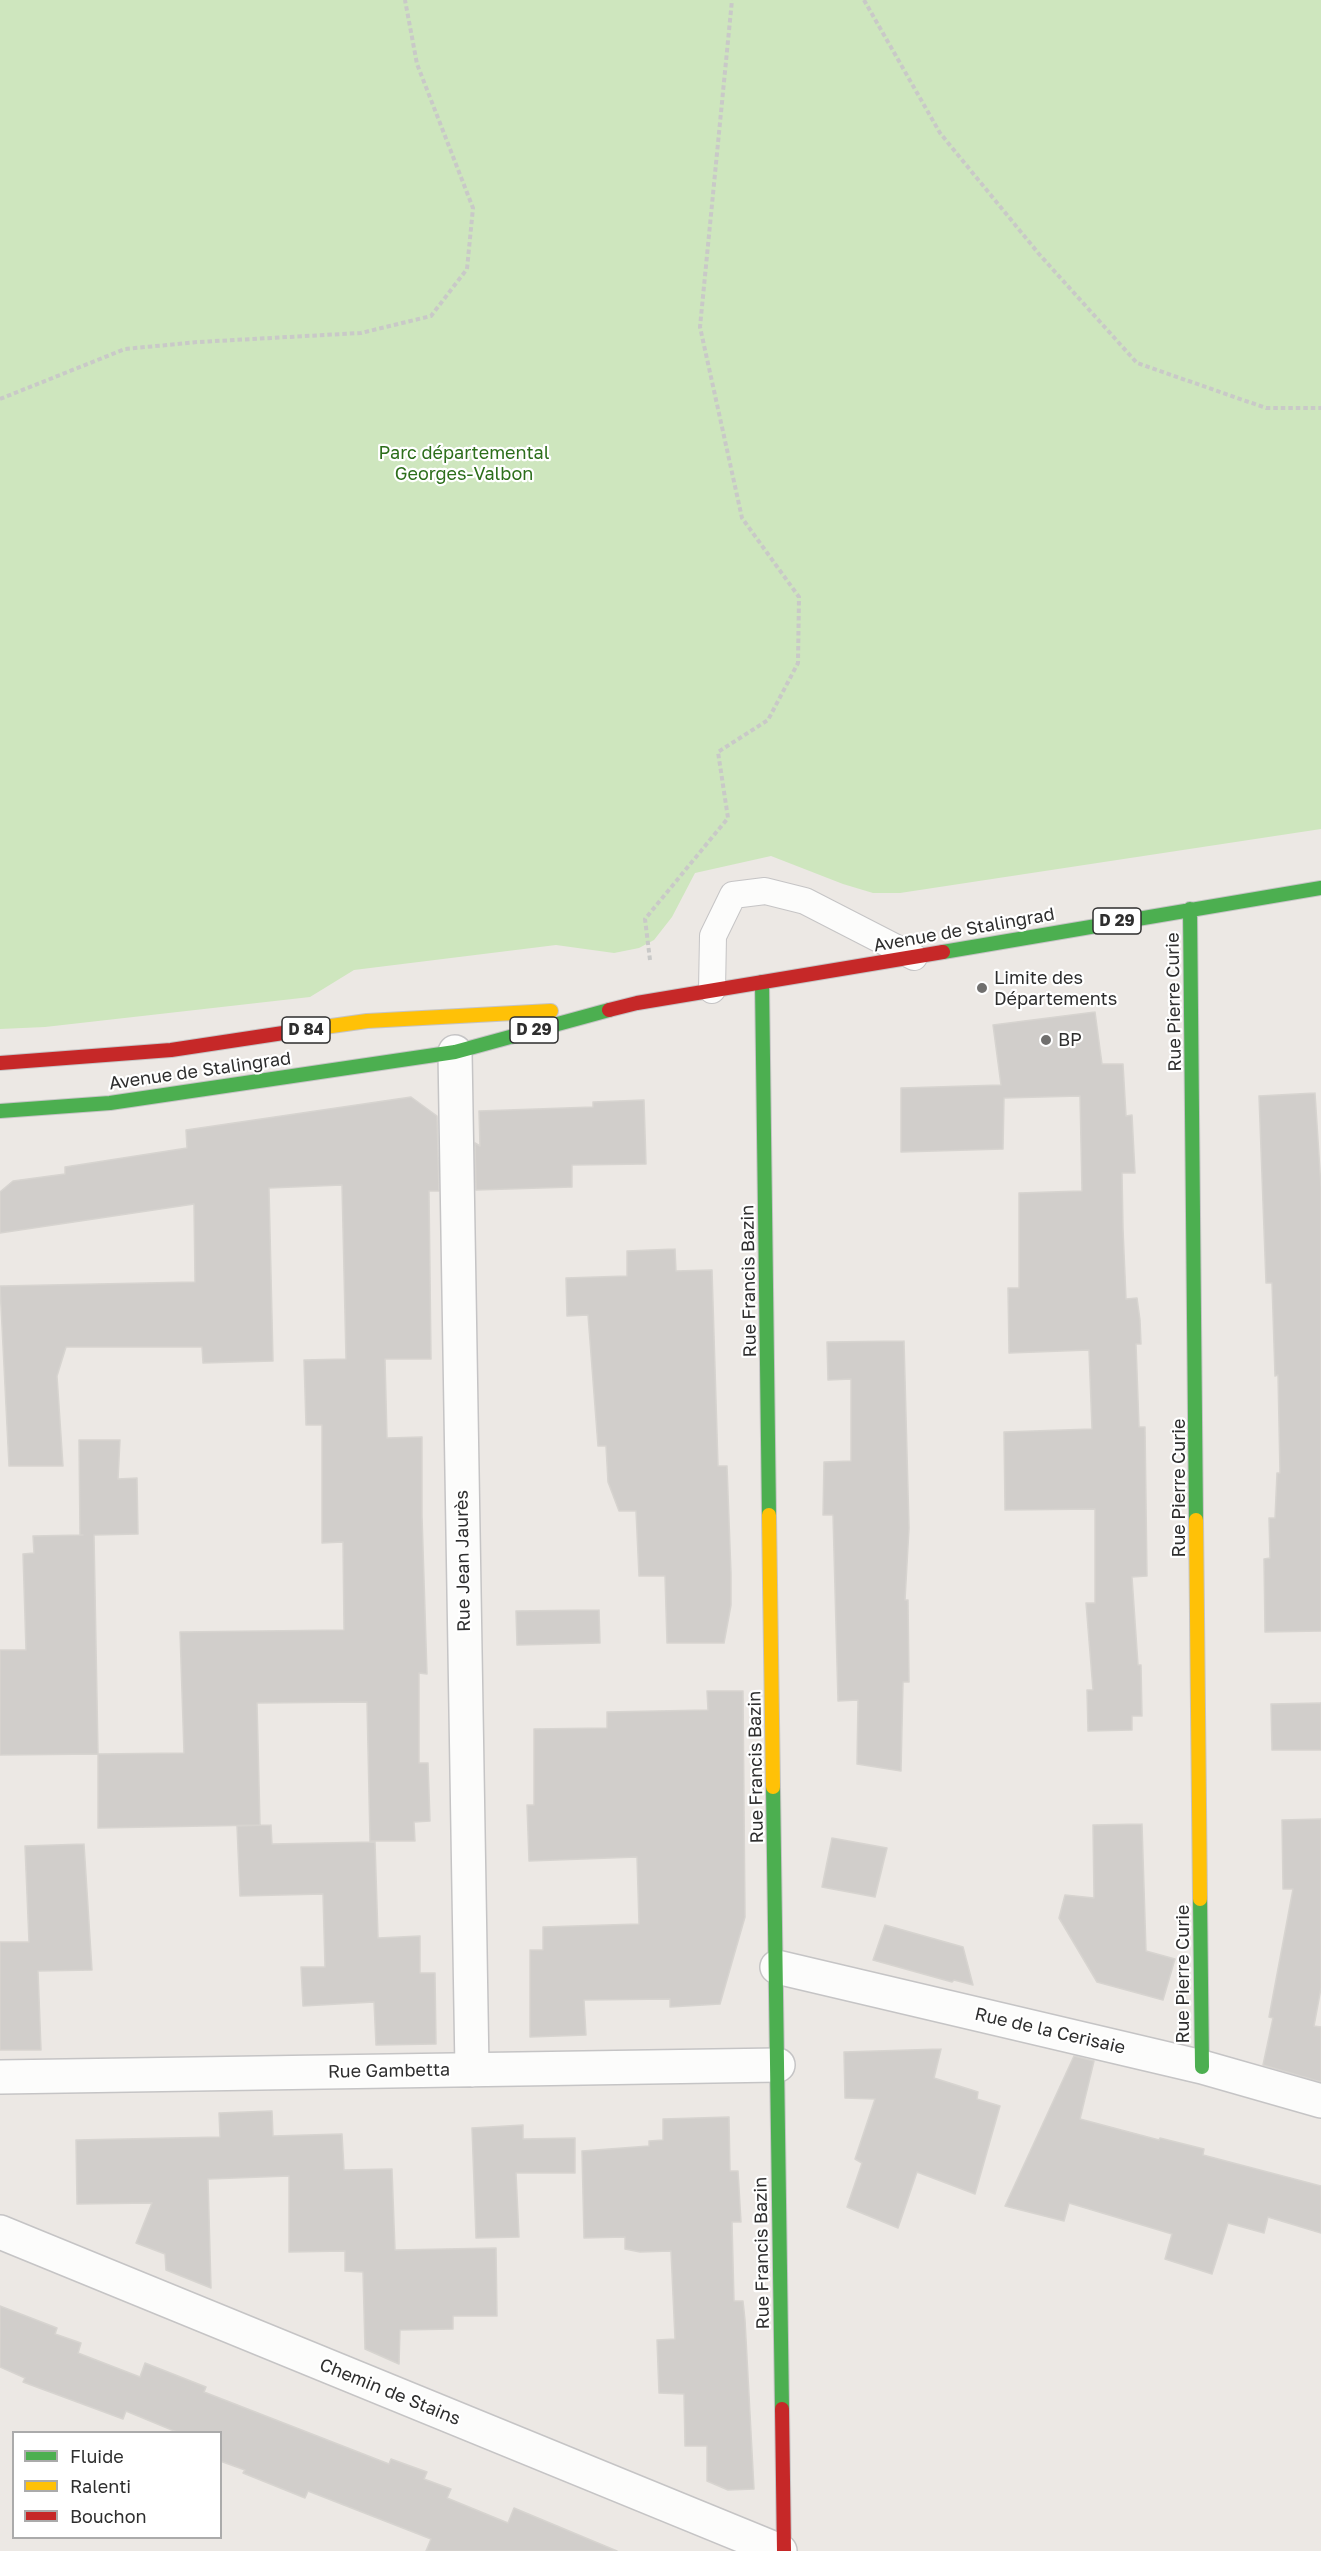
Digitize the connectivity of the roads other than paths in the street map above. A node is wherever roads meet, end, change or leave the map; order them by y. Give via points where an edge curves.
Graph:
1 (1321, 888) edge
2 (1190, 909) junction
3 (914, 957) junction
4 (762, 982) junction
5 (711, 990) junction
6 (613, 1008) junction
7 (455, 1052) junction
8 (0, 1063) edge
9 (0, 1111) edge
10 (777, 1967) junction
11 (778, 2065) junction
12 (1202, 2067) junction
13 (472, 2070) junction
14 (0, 2077) edge
15 (1321, 2101) edge
16 (0, 2232) edge
17 (782, 2551) edge

1 - 2 street, Avenue de Stalingrad / D 29
2 - 3 street, Avenue de Stalingrad / D 29
2 - 12 street, Rue Pierre Curie
3 - 4 street, Avenue de Stalingrad / D 29
3 - 5 lane via 804,901 765,891 733,895 713,936
4 - 5 street, Avenue de Stalingrad / D 29
4 - 10 street, Rue Francis Bazin
5 - 6 street, Avenue de Stalingrad / D 84
6 - 7 street, Avenue de Stalingrad / D 29
6 - 8 street, Avenue de Stalingrad / D 84 via 367,1021 171,1050
7 - 9 street, Avenue de Stalingrad via 111,1103
7 - 13 street, Rue Jean Jaurès
10 - 11 street, Rue Francis Bazin
10 - 12 street, Rue de la Cerisaie
11 - 13 street, Rue Gambetta
11 - 17 street, Rue Francis Bazin
12 - 15 street, Rue de la Cerisaie
13 - 14 street, Rue Gambetta
16 - 17 street, Chemin de Stains

